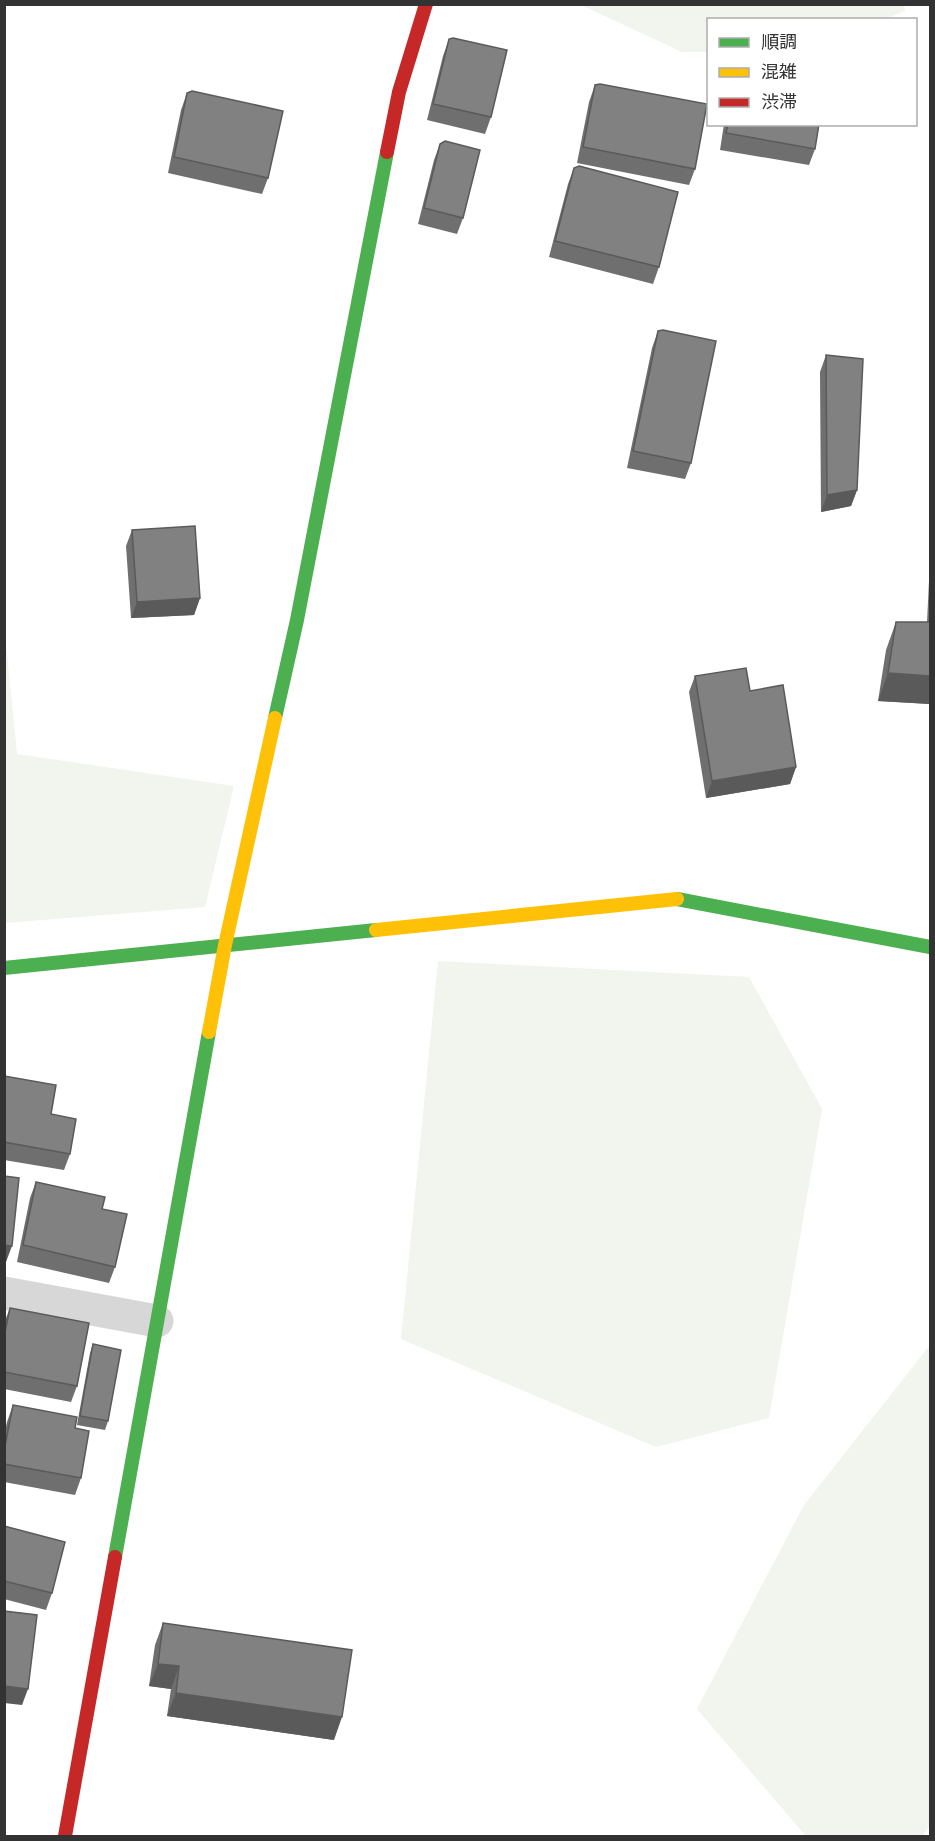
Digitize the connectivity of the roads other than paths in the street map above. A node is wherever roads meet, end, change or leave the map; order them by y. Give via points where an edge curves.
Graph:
1 (426, 4) edge
2 (225, 945) junction
3 (930, 946) edge
4 (4, 968) edge
5 (4, 1293) edge
6 (157, 1321) junction
7 (65, 1836) edge

1 - 2 street via 399,92 297,620
2 - 3 street via 678,899
2 - 4 street
2 - 6 street
5 - 6 street
6 - 7 street

